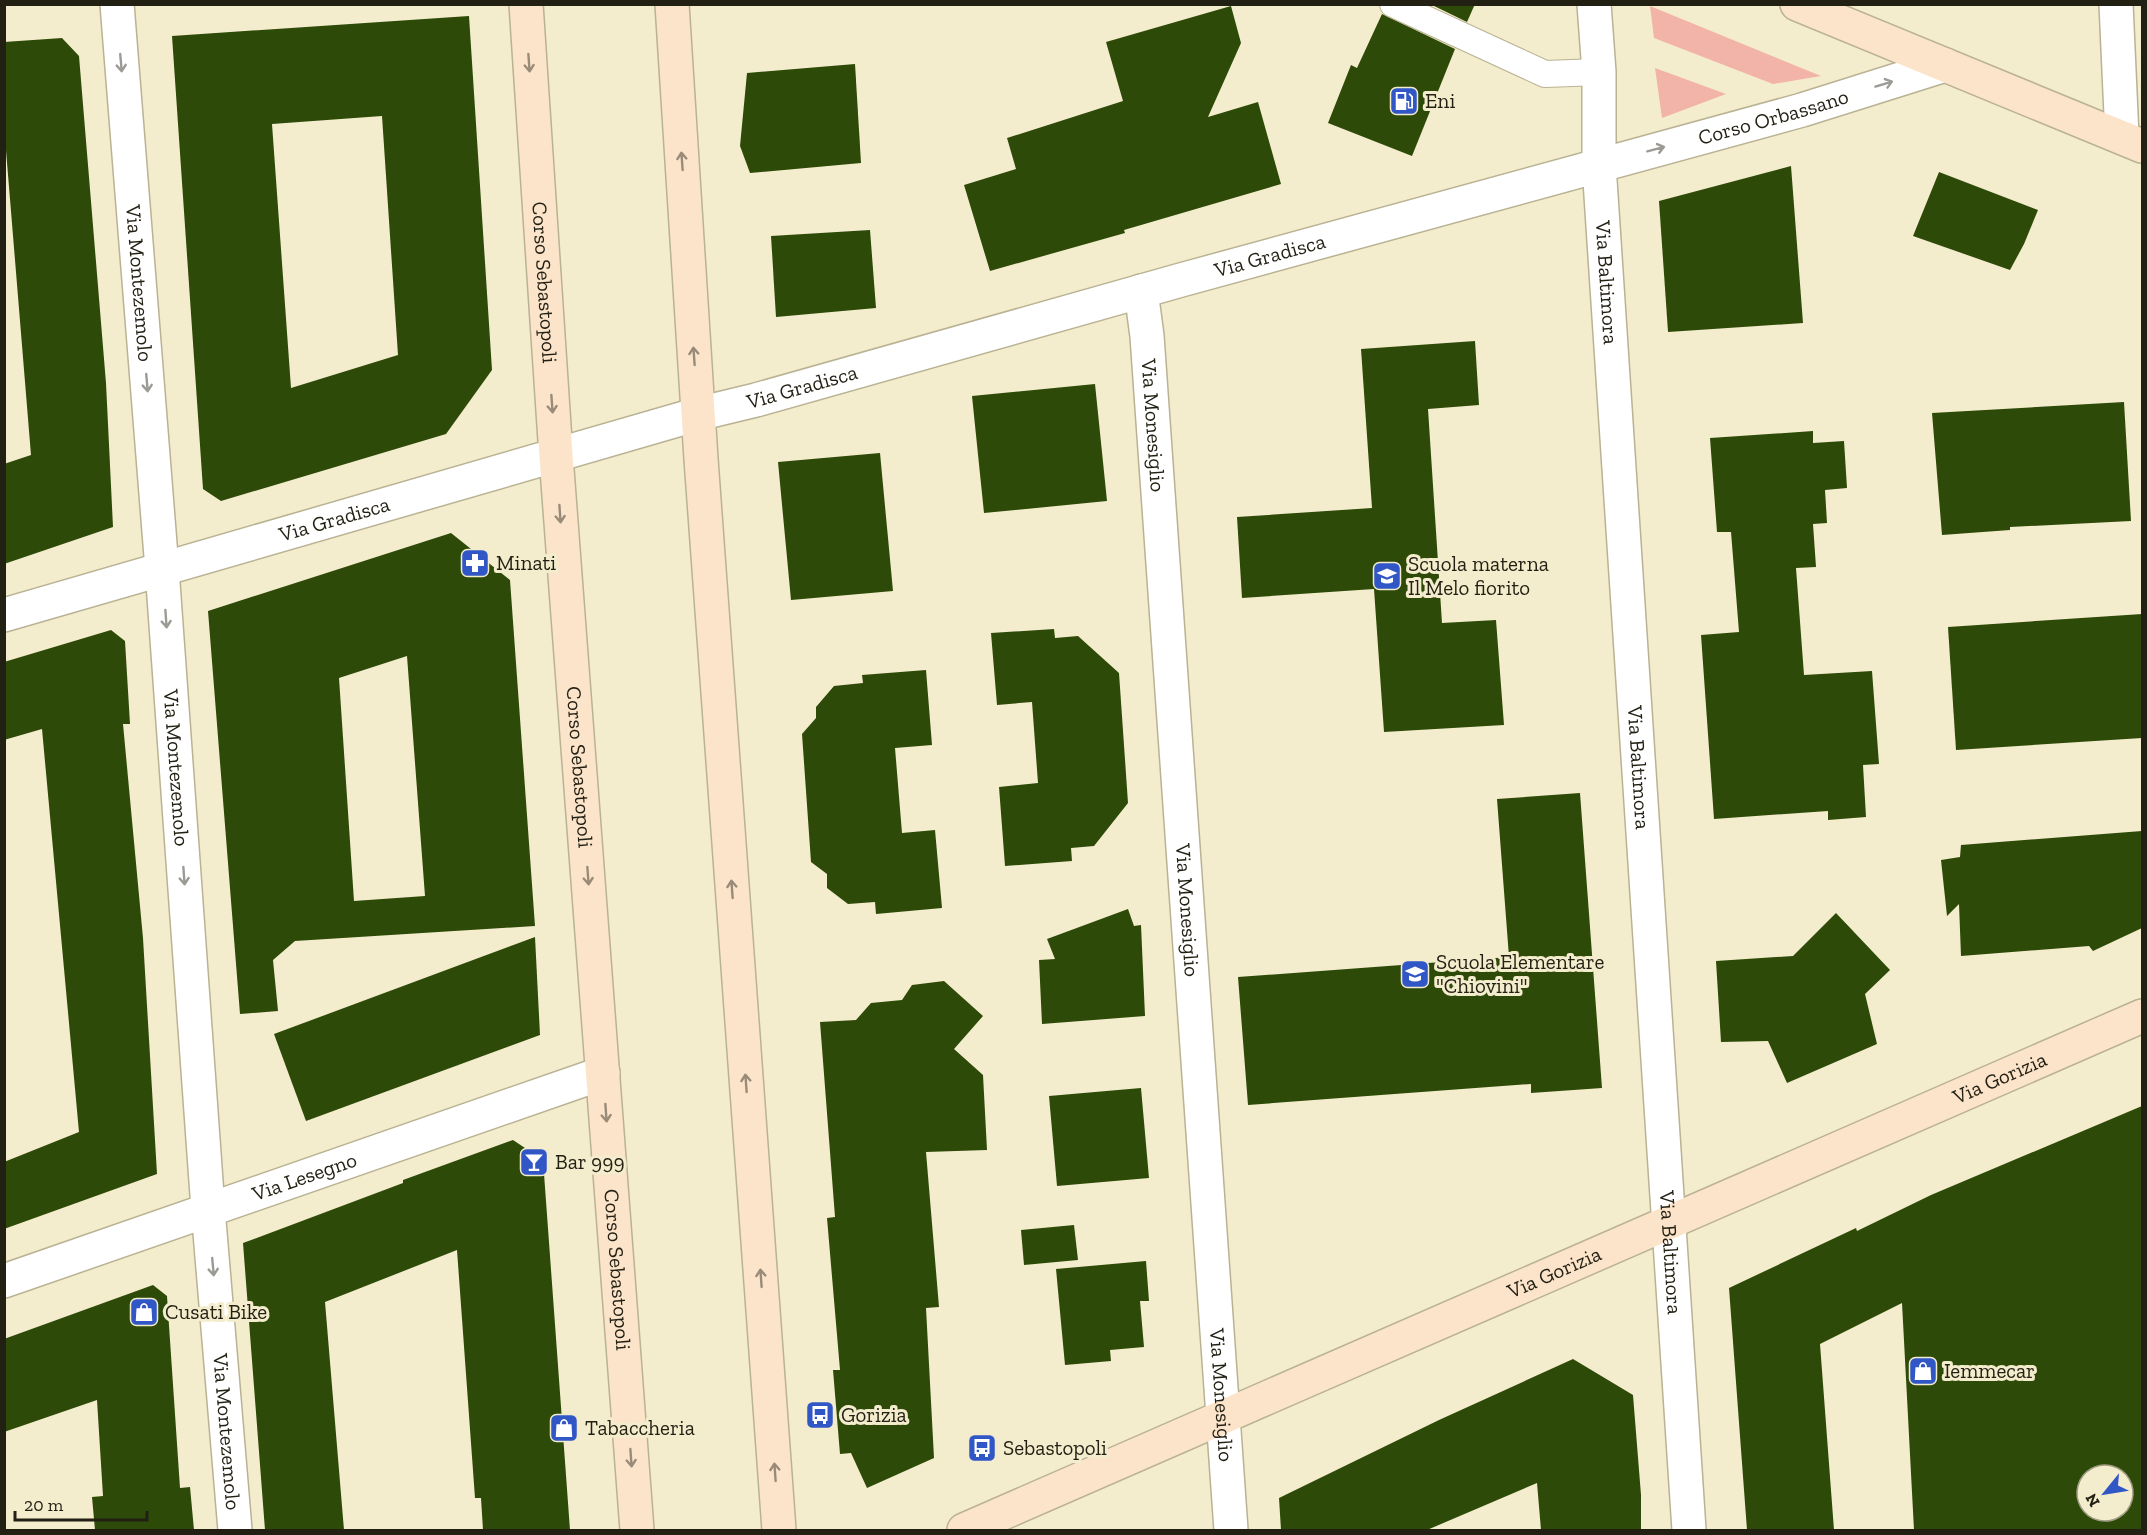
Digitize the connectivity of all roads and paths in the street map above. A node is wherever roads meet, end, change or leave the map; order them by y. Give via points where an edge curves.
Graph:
1 (117, 4) edge
2 (526, 4) edge
3 (672, 4) edge
4 (1393, 4) edge
5 (1594, 4) edge
6 (1797, 4) edge
7 (2116, 4) edge
8 (1945, 65) junction
9 (1599, 72) junction
10 (2132, 142) edge
11 (1599, 165) junction
12 (1141, 291) junction
13 (698, 414) junction
14 (556, 456) junction
15 (162, 569) junction
16 (4, 615) edge
17 (2142, 1016) edge
18 (603, 1073) junction
19 (208, 1209) junction
20 (1669, 1223) junction
21 (4, 1281) edge
22 (1223, 1417) junction
23 (235, 1530) edge
24 (637, 1530) edge
25 (779, 1530) edge
26 (964, 1530) edge
27 (1231, 1530) edge
28 (1689, 1530) edge

1 -> 15 street, Via Montezemolo
2 -> 14 main road, Corso Sebastopoli
13 -> 3 main road
4 - 9 lane via 1545,74
5 - 9 street, Via Baltimora
6 - 8 main road
7 - 10 street
8 - 10 main road
11 -> 8 street, Corso Orbassano via 1802,110
9 - 11 street, Via Baltimora
11 - 12 street, Via Gradisca
11 - 20 street, Via Baltimora
12 - 13 street, Via Gradisca
12 - 22 street, Via Monesiglio
13 - 14 street, Via Gradisca
25 -> 13 main road
14 - 15 street, Via Gradisca
14 -> 18 main road, Corso Sebastopoli
15 - 16 street, Via Gradisca
15 -> 19 street, Via Montezemolo
17 - 20 main road, Via Gorizia
18 - 19 street, Via Lesegno
18 -> 24 main road, Corso Sebastopoli
19 - 21 street, Via Lesegno
19 -> 23 street, Via Montezemolo
20 - 22 main road, Via Gorizia
20 - 28 street, Via Baltimora
22 - 26 main road, Via Gorizia
22 - 27 street, Via Monesiglio

